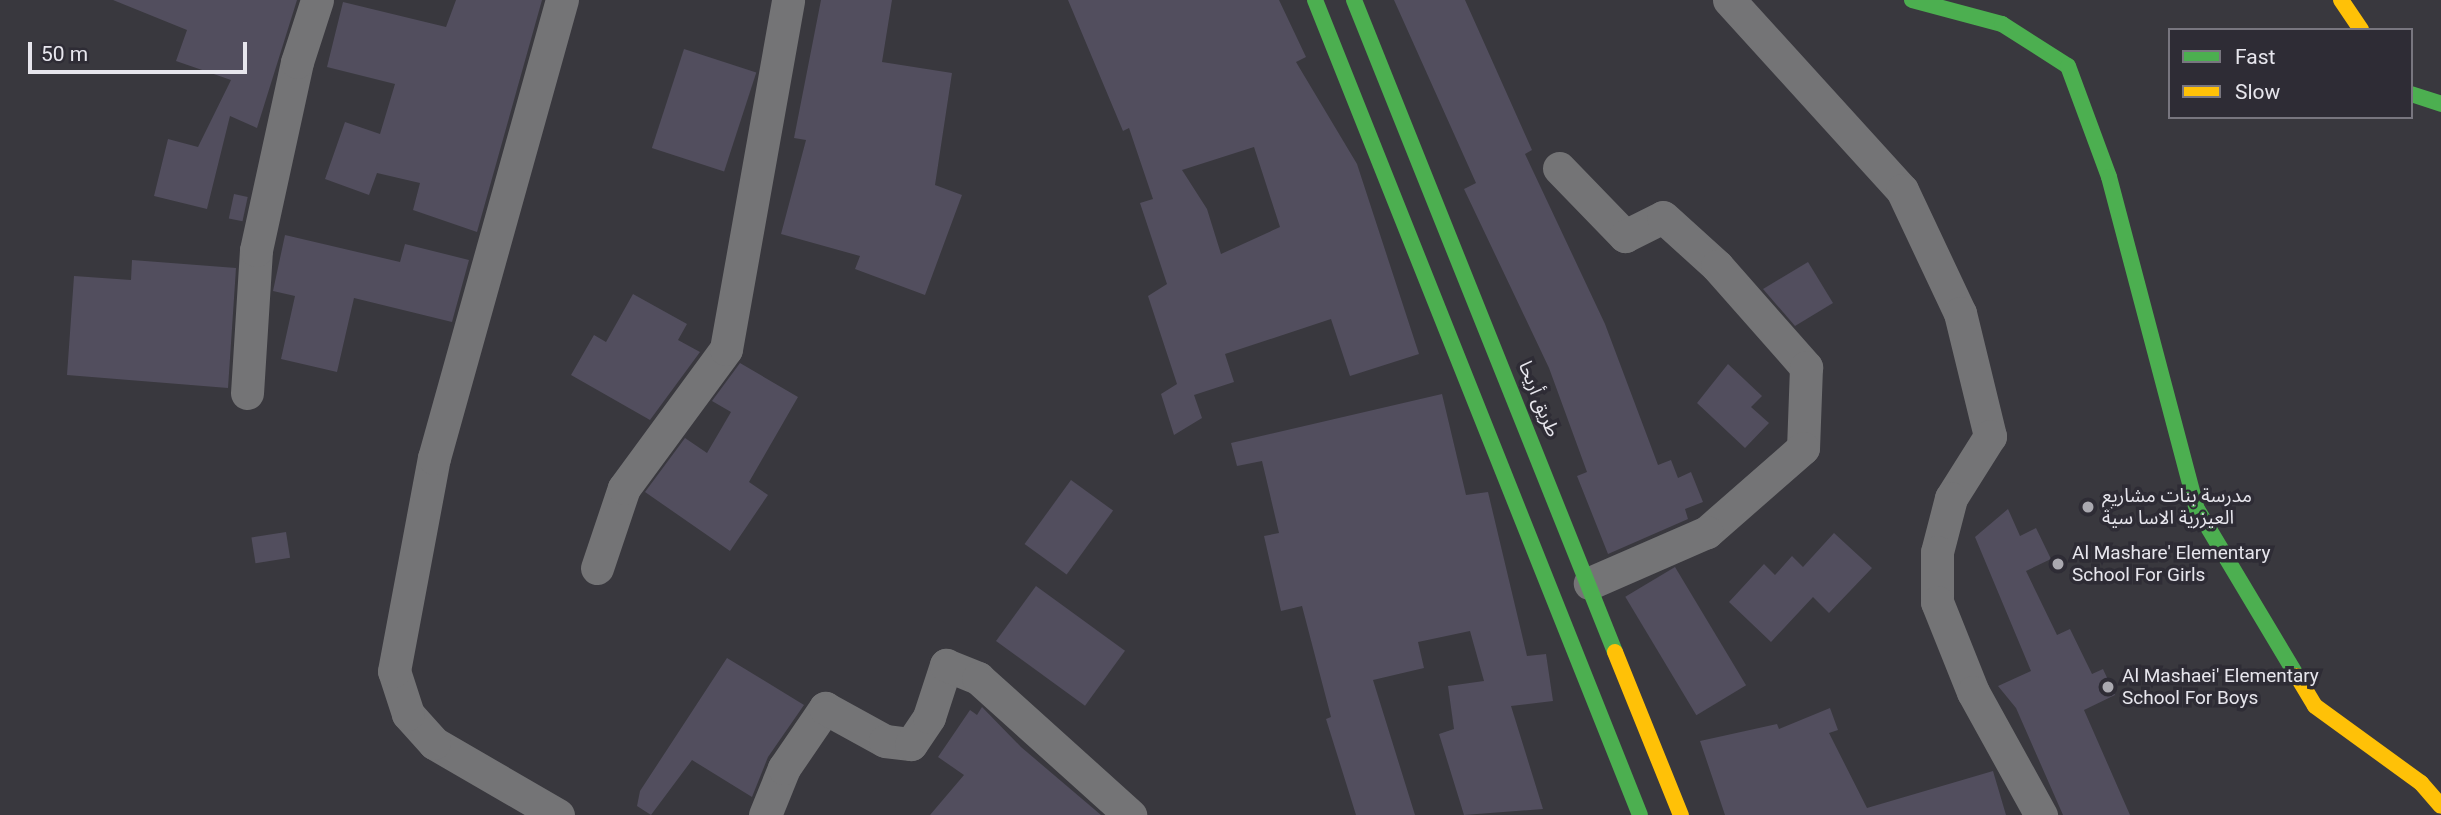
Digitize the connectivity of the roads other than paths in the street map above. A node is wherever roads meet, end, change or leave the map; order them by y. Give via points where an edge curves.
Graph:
1 (317, 0) edge
2 (562, 0) edge
3 (788, 0) edge
4 (1315, 0) edge
5 (1354, 0) edge
6 (1729, 0) edge
7 (1912, 0) edge
8 (2341, 0) edge
9 (2360, 28) edge
10 (2413, 94) edge
11 (2441, 104) edge
12 (1559, 167) dead end
13 (247, 393) dead end
14 (597, 569) dead end
15 (1590, 583) junction
16 (2441, 806) edge
17 (558, 815) edge
18 (765, 815) edge
19 (1130, 815) edge
20 (1640, 815) edge
21 (1681, 815) edge
22 (2040, 815) edge

1 - 13 street via 297,62 257,250
2 - 17 street via 434,458 394,671 408,714 434,743
3 - 14 street via 726,349 624,488
4 - 20 main road
5 - 15 main road, طريق أريحا
6 - 22 street via 1902,190 1960,313 1990,436 1951,498 1937,552 1937,602 1973,692
7 - 16 main road via 2002,24 2068,66 2109,177 2197,509 2315,706 2421,783
8 - 9 main road
10 - 11 main road
12 - 15 street via 1625,236 1663,217 1717,266 1806,367 1803,448 1707,532
15 - 21 main road, طريق أريحا
18 - 19 street via 785,768 825,708 885,741 911,744 929,717 946,665 978,678

